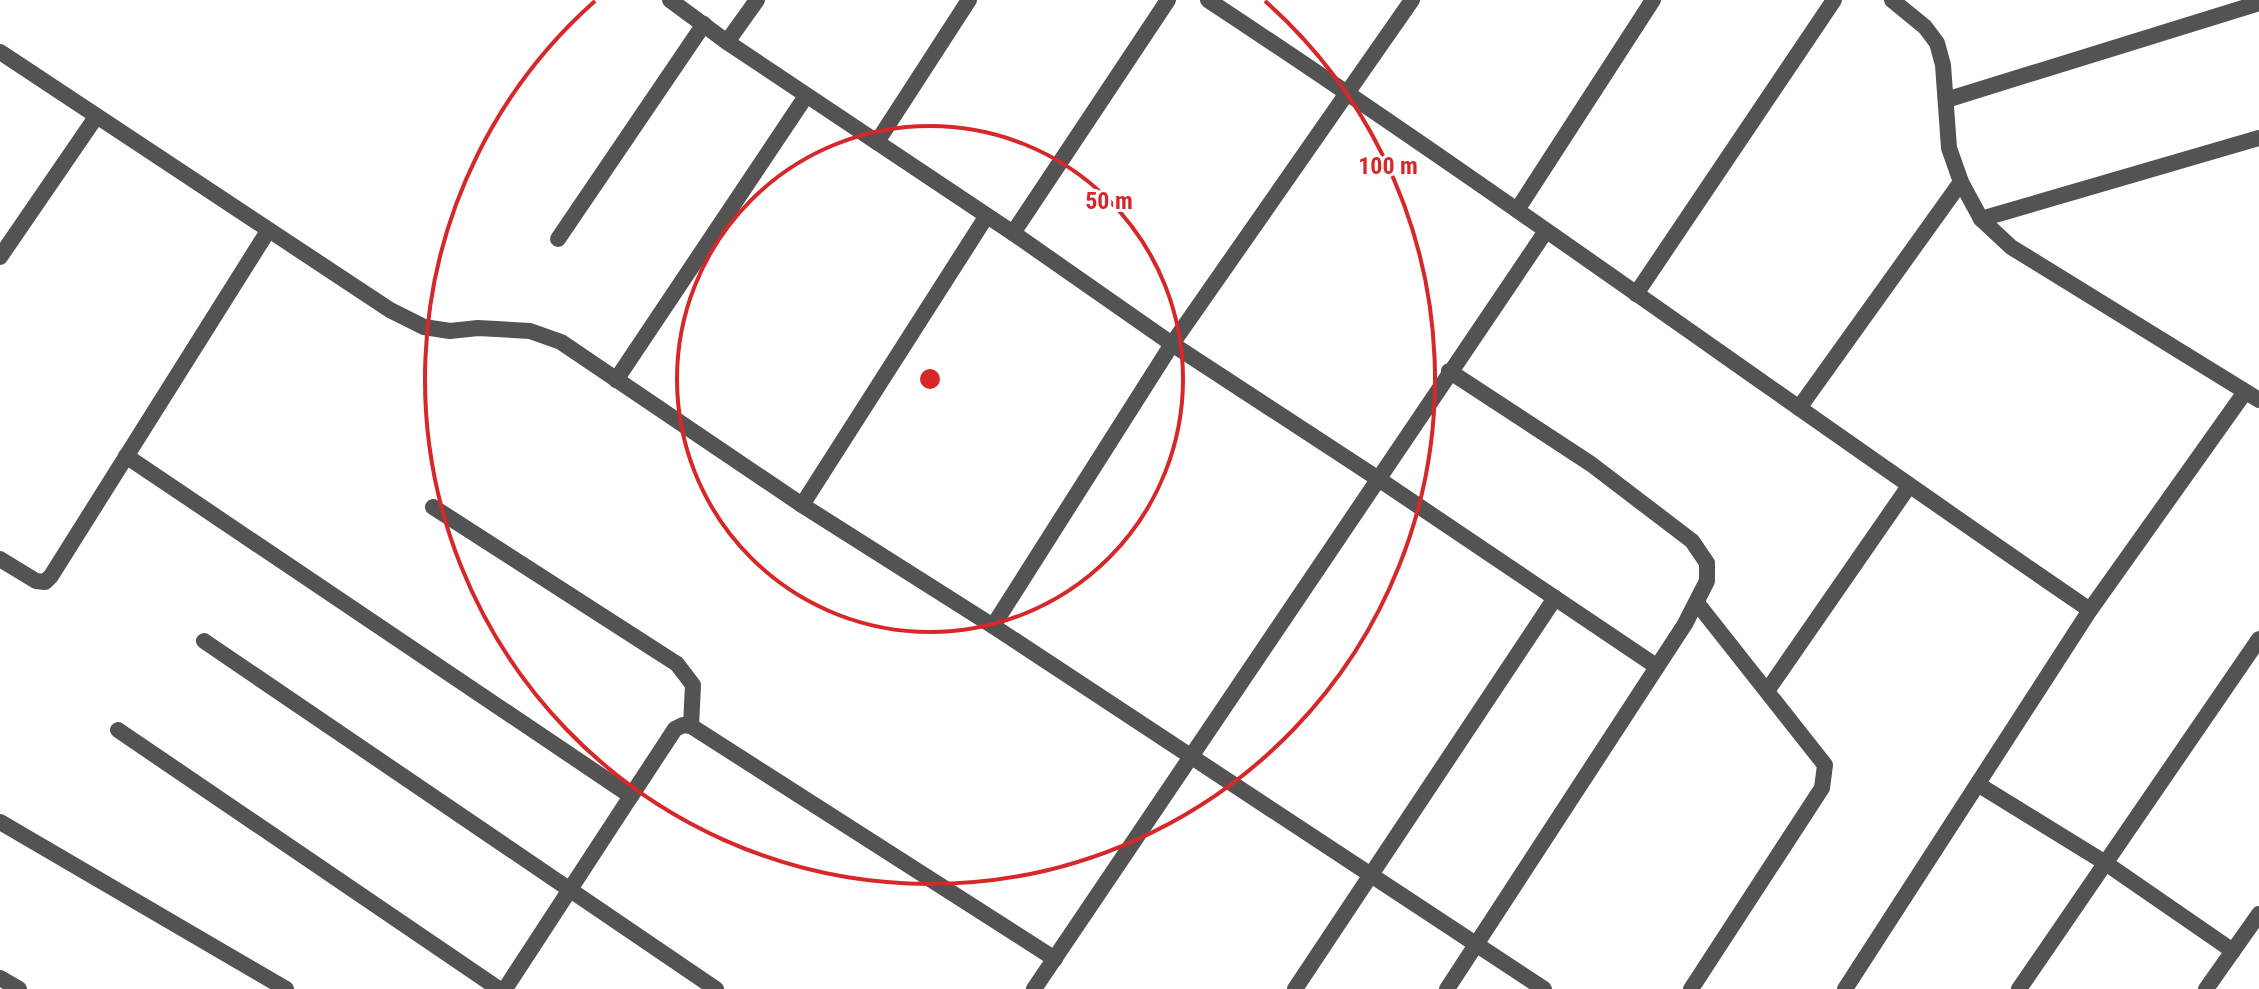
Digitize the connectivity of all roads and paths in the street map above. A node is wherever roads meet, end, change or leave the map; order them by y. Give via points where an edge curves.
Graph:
1 (670, 0) edge
2 (757, 0) edge
3 (969, 0) edge
4 (1168, 0) edge
5 (1208, 0) edge
6 (1412, 0) edge
7 (1653, 0) edge
8 (1834, 0) edge
9 (1892, 0) edge
10 (2259, 3) edge
11 (704, 24) junction
12 (727, 42) junction
13 (0, 52) edge
14 (1349, 93) junction
15 (806, 96) junction
16 (1946, 100) junction
17 (96, 117) junction
18 (2259, 138) edge
19 (877, 142) junction
20 (1961, 182) junction
21 (1517, 210) junction
22 (986, 217) junction
23 (1981, 219) junction
24 (268, 231) junction
25 (1546, 231) junction
26 (7, 232) edge
27 (1013, 233) junction
28 (558, 239) dead end
29 (0, 257) edge
30 (1636, 294) junction
31 (1172, 344) junction
32 (1449, 371) junction
33 (616, 380) junction
34 (2252, 396) edge
35 (1799, 408) junction
36 (126, 456) junction
37 (1377, 478) junction
38 (1909, 486) junction
39 (802, 505) junction
40 (433, 507) dead end
41 (0, 559) edge
42 (1555, 598) junction
43 (1697, 603) junction
44 (2090, 610) junction
45 (993, 626) junction
46 (2259, 639) edge
47 (204, 641) dead end
48 (1656, 666) junction
49 (1767, 691) junction
50 (691, 726) junction
51 (118, 730) dead end
52 (1193, 757) junction
53 (1979, 785) junction
54 (631, 796) junction
55 (0, 822) edge
56 (2104, 862) junction
57 (1370, 876) junction
58 (568, 889) junction
59 (2259, 914) edge
60 (1476, 943) junction
61 (2233, 951) junction
62 (1055, 959) junction
63 (0, 978) edge
64 (19, 989) edge
65 (286, 989) edge
66 (499, 989) edge
67 (505, 989) edge
68 (716, 989) edge
69 (1034, 989) edge
70 (1295, 989) edge
71 (1447, 989) edge
72 (1544, 989) edge
73 (1691, 989) edge
74 (1845, 989) edge
75 (2019, 989) edge
76 (2206, 989) edge

1 - 11 street
2 - 12 street
3 - 19 street
4 - 27 street
5 - 14 street
6 - 14 street
7 - 21 street
8 - 30 street
9 - 16 street via 1937,43
10 - 16 street
11 - 12 street
11 - 28 street
12 - 15 street
13 - 17 street
14 - 21 street
14 - 31 street
15 - 19 street
15 - 33 street
16 - 20 street via 1949,148
17 - 24 street
17 - 26 street
18 - 23 street
19 - 22 street
20 - 23 street
20 - 35 street
21 - 25 street
22 - 27 street
22 - 39 street
23 - 34 street via 2011,247
24 - 33 street via 424,327 530,331 561,342
24 - 36 street
25 - 30 street
25 - 32 street
26 - 29 street
27 - 31 street
30 - 35 street
31 - 37 street
31 - 45 street
32 - 37 street
32 - 43 street via 1591,464 1692,541 1707,563 1707,581
33 - 39 street
34 - 44 street
35 - 38 street
36 - 41 street via 45,582
36 - 54 street
37 - 42 street
37 - 52 street
38 - 44 street
38 - 49 street
39 - 45 street
40 - 50 street via 677,664 693,685
42 - 48 street
42 - 57 street
43 - 48 street
43 - 49 street
44 - 53 street
45 - 52 street
46 - 56 street
47 - 58 street
48 - 60 street
49 - 73 street via 1825,765 1822,788
50 - 54 street via 675,729
50 - 62 street
51 - 66 street
52 - 57 street
52 - 62 street
53 - 56 street
53 - 74 street
54 - 58 street
55 - 65 street
56 - 61 street
56 - 75 street
57 - 60 street
57 - 70 street
58 - 67 street
58 - 68 street
59 - 61 street
60 - 71 street
60 - 72 street
61 - 76 street
62 - 69 street
63 - 64 street

